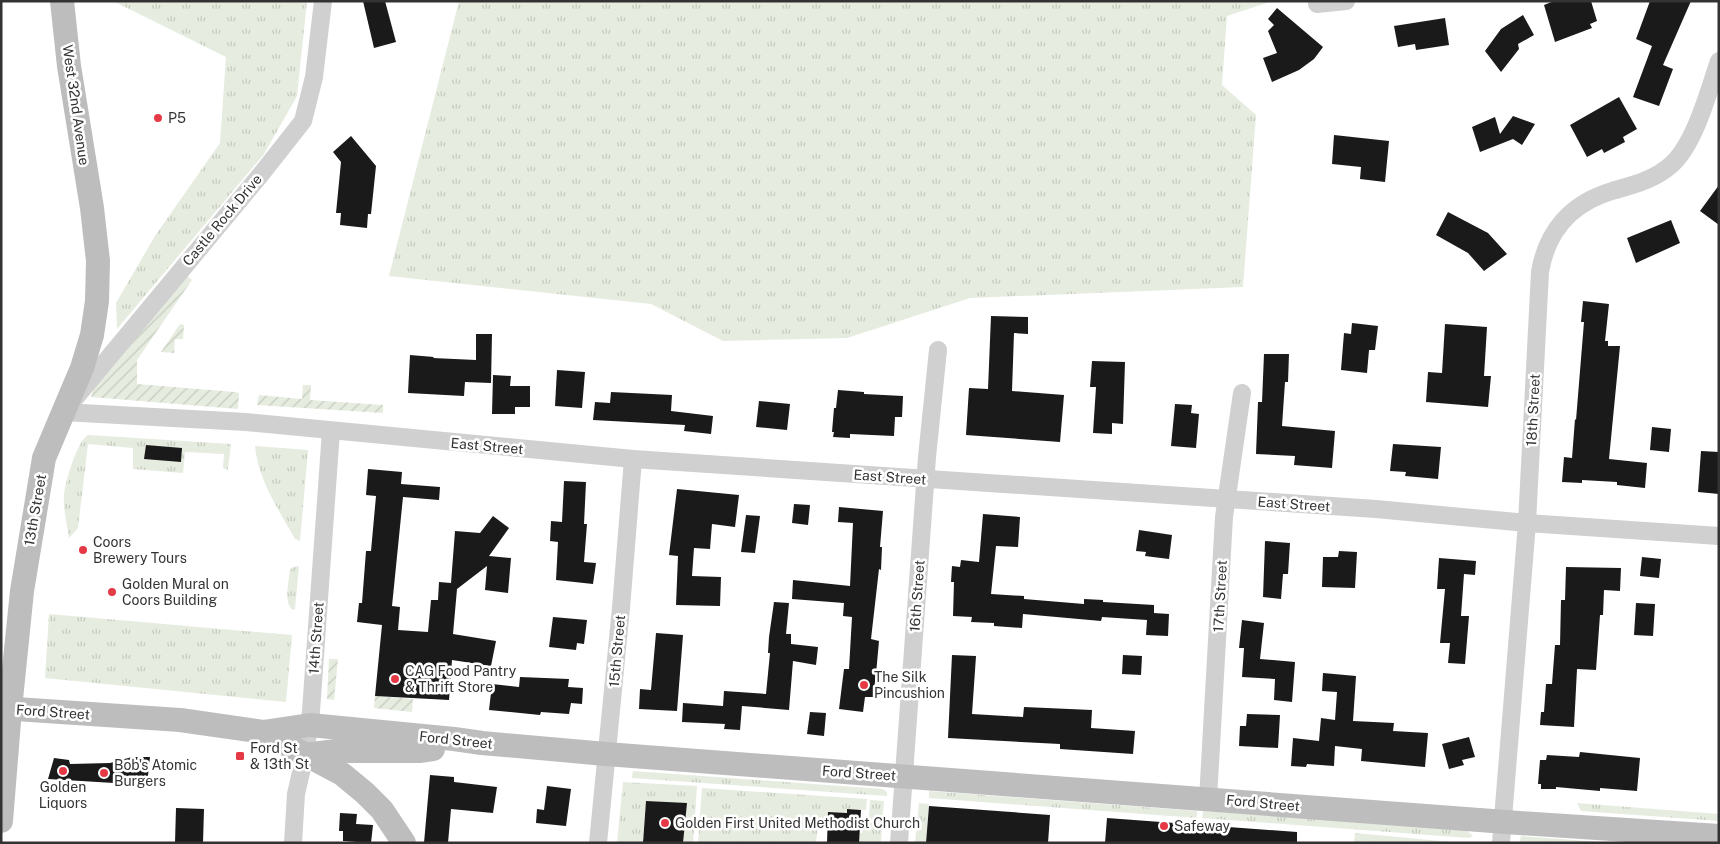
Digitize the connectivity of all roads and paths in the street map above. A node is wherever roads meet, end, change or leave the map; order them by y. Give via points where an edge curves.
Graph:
1 (62, 1) edge
2 (323, 1) edge
3 (1346, 1) edge
4 (1317, 4) dead end
5 (1719, 61) edge
6 (92, 208) joint
7 (938, 350) dead end
8 (1242, 393) dead end
9 (62, 412) junction
10 (331, 431) junction
11 (633, 459) junction
12 (926, 480) junction
13 (1227, 500) junction
14 (1527, 523) junction
15 (1719, 536) edge
16 (6, 709) edge
17 (310, 725) junction
18 (263, 732) junction
19 (482, 744) junction
20 (606, 754) junction
21 (305, 755) junction
22 (904, 776) junction
23 (1208, 799) junction
24 (1, 821) edge
25 (1501, 832) edge
26 (1719, 836) edge
27 (293, 843) edge
28 (404, 843) edge
29 (598, 843) edge
30 (899, 843) edge

1 - 6 main road, West 32nd Avenue
2 - 9 street, Castle Rock Drive via 314,77 302,121
3 - 4 street
5 - 14 street, 18th Street via 1693,132 1672,164 1644,182 1609,192 1576,207 1554,231 1542,259
6 - 9 main road, 13th Street via 98,261 97,301 92,335 82,368
7 - 12 street, 16th Street
8 - 13 street, 17th Street
9 - 10 street, East Street via 246,422
9 - 16 main road, 13th Street via 44,458
10 - 11 street, East Street
10 - 17 street, 14th Street
11 - 12 street, East Street
11 - 20 street, 15th Street
12 - 13 street, East Street
12 - 22 street, 16th Street
13 - 14 street, East Street
13 - 23 street, 17th Street
14 - 15 street, East Street
14 - 25 street, 18th Street
16 - 18 main road, Ford Street via 180,720
16 - 24 main road, 13th Street
17 - 18 main road, Ford Street
17 - 19 main road, Ford Street
17 - 21 street, 14th Street
18 - 21 main road
19 - 20 main road, Ford Street
19 - 21 main road
20 - 22 main road, Ford Street
20 - 29 street, 15th Street
21 - 27 street, 14th Street via 296,794
21 - 28 main road via 342,774 365,792 382,810
22 - 23 main road, Ford Street
22 - 30 street, 16th Street
23 - 25 main road, Ford Street
25 - 26 main road, Ford Street

